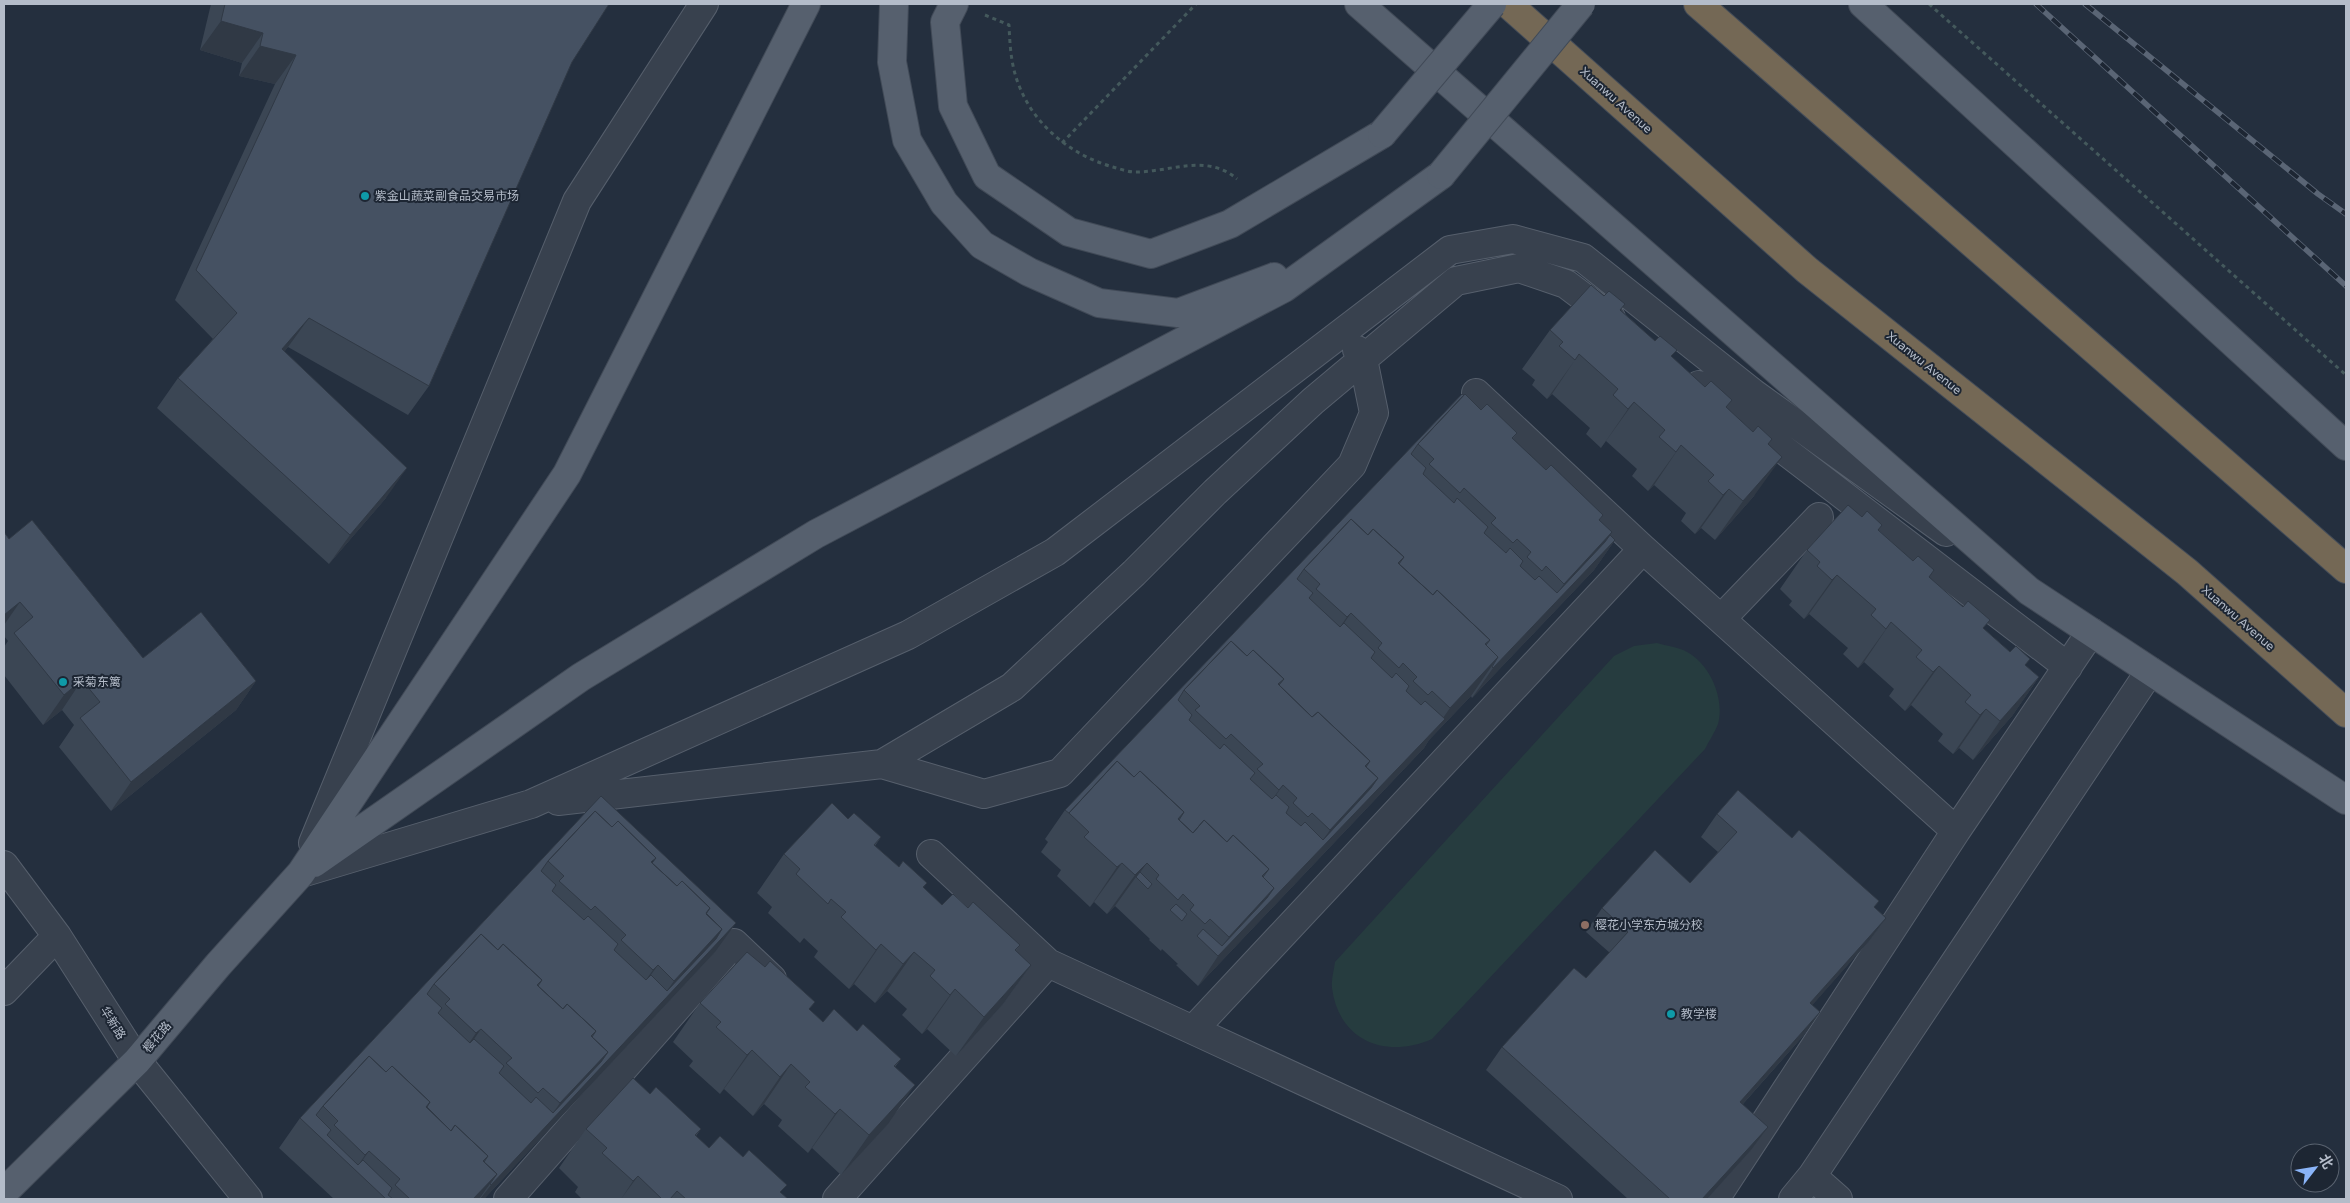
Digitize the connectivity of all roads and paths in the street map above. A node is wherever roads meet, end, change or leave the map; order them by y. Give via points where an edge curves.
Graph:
1 (704, 4) edge
2 (806, 4) edge
3 (894, 4) edge
4 (1196, 4) edge
5 (1359, 4) edge
6 (1492, 4) edge
7 (1508, 4) edge
8 (1581, 4) edge
9 (1698, 4) edge
10 (1863, 4) edge
11 (1929, 4) edge
12 (966, 8) edge
13 (1062, 143) junction
14 (1239, 181) dead end
15 (1333, 254) junction
16 (1628, 331) edge
17 (1360, 355) junction
18 (1682, 372) edge
19 (2346, 375) edge
20 (1476, 393) dead end
21 (2337, 438) edge
22 (1819, 517) dead end
23 (1643, 549) junction
24 (2346, 568) edge
25 (2029, 591) junction
26 (1721, 619) junction
27 (2092, 632) junction
28 (2068, 668) junction
29 (2150, 671) junction
30 (2346, 713) edge
31 (882, 764) junction
32 (2346, 800) edge
33 (532, 804) junction
34 (1956, 831) junction
35 (931, 854) dead end
36 (4, 865) edge
37 (301, 873) junction
38 (57, 936) junction
39 (1048, 963) junction
40 (4, 991) edge
41 (792, 998) edge
42 (1194, 1030) junction
43 (137, 1061) junction
44 (618, 1074) junction
45 (640, 1094) edge
46 (1812, 1176) junction
47 (4, 1192) edge
48 (248, 1199) edge
49 (508, 1199) edge
50 (836, 1199) edge
51 (1558, 1199) edge
52 (1714, 1199) edge
53 (1793, 1199) edge
54 (1838, 1199) edge

1 - 37 street via 577,201
2 - 37 main road via 568,474
3 - 15 main road via 892,62 907,140 944,203 982,245 1021,268 1099,303 1178,313
4 - 13 path
5 - 25 main road
6 - 12 main road, bridge via 1382,134 1230,224 1151,254 1069,232 988,176 953,106 945,22
7 - 30 highway, Xuanwu Avenue via 1807,270 2187,572
8 - 15 main road, bridge via 1441,175
9 - 24 highway
10 - 21 main road
11 - 19 path
12 - 13 path via 1009,25 1010,56 1020,89 1040,120
13 - 14 path via 1095,162 1133,172 1191,164 1228,171
15 - 37 main road via 1284,288 816,534 581,677
16 - 17 street via 1566,284 1519,268 1456,281
17 - 31 street via 1012,686
17 - 31 street via 1374,413 1352,465 1060,773 984,794
18 - 28 street
20 - 23 street
22 - 26 street
23 - 26 street
23 - 42 street
25 - 27 main road
25 - 33 street via 1753,393 1583,258 1513,239 1450,250 1055,552 908,635
26 - 34 street
27 - 28 street
27 - 29 main road
28 - 34 street
29 - 32 main road
29 - 46 street
31 - 33 street
33 - 37 street
34 - 52 street
35 - 39 street
36 - 38 street, 华新路
37 - 43 main road, 樱花路 via 218,964
38 - 40 street
38 - 43 street, 华新路
39 - 42 street
39 - 50 street
41 - 44 street via 734,944
42 - 51 street
43 - 47 main road, 樱花路
43 - 48 street, 华新路
44 - 45 street
44 - 49 street
46 - 53 street
46 - 54 street

